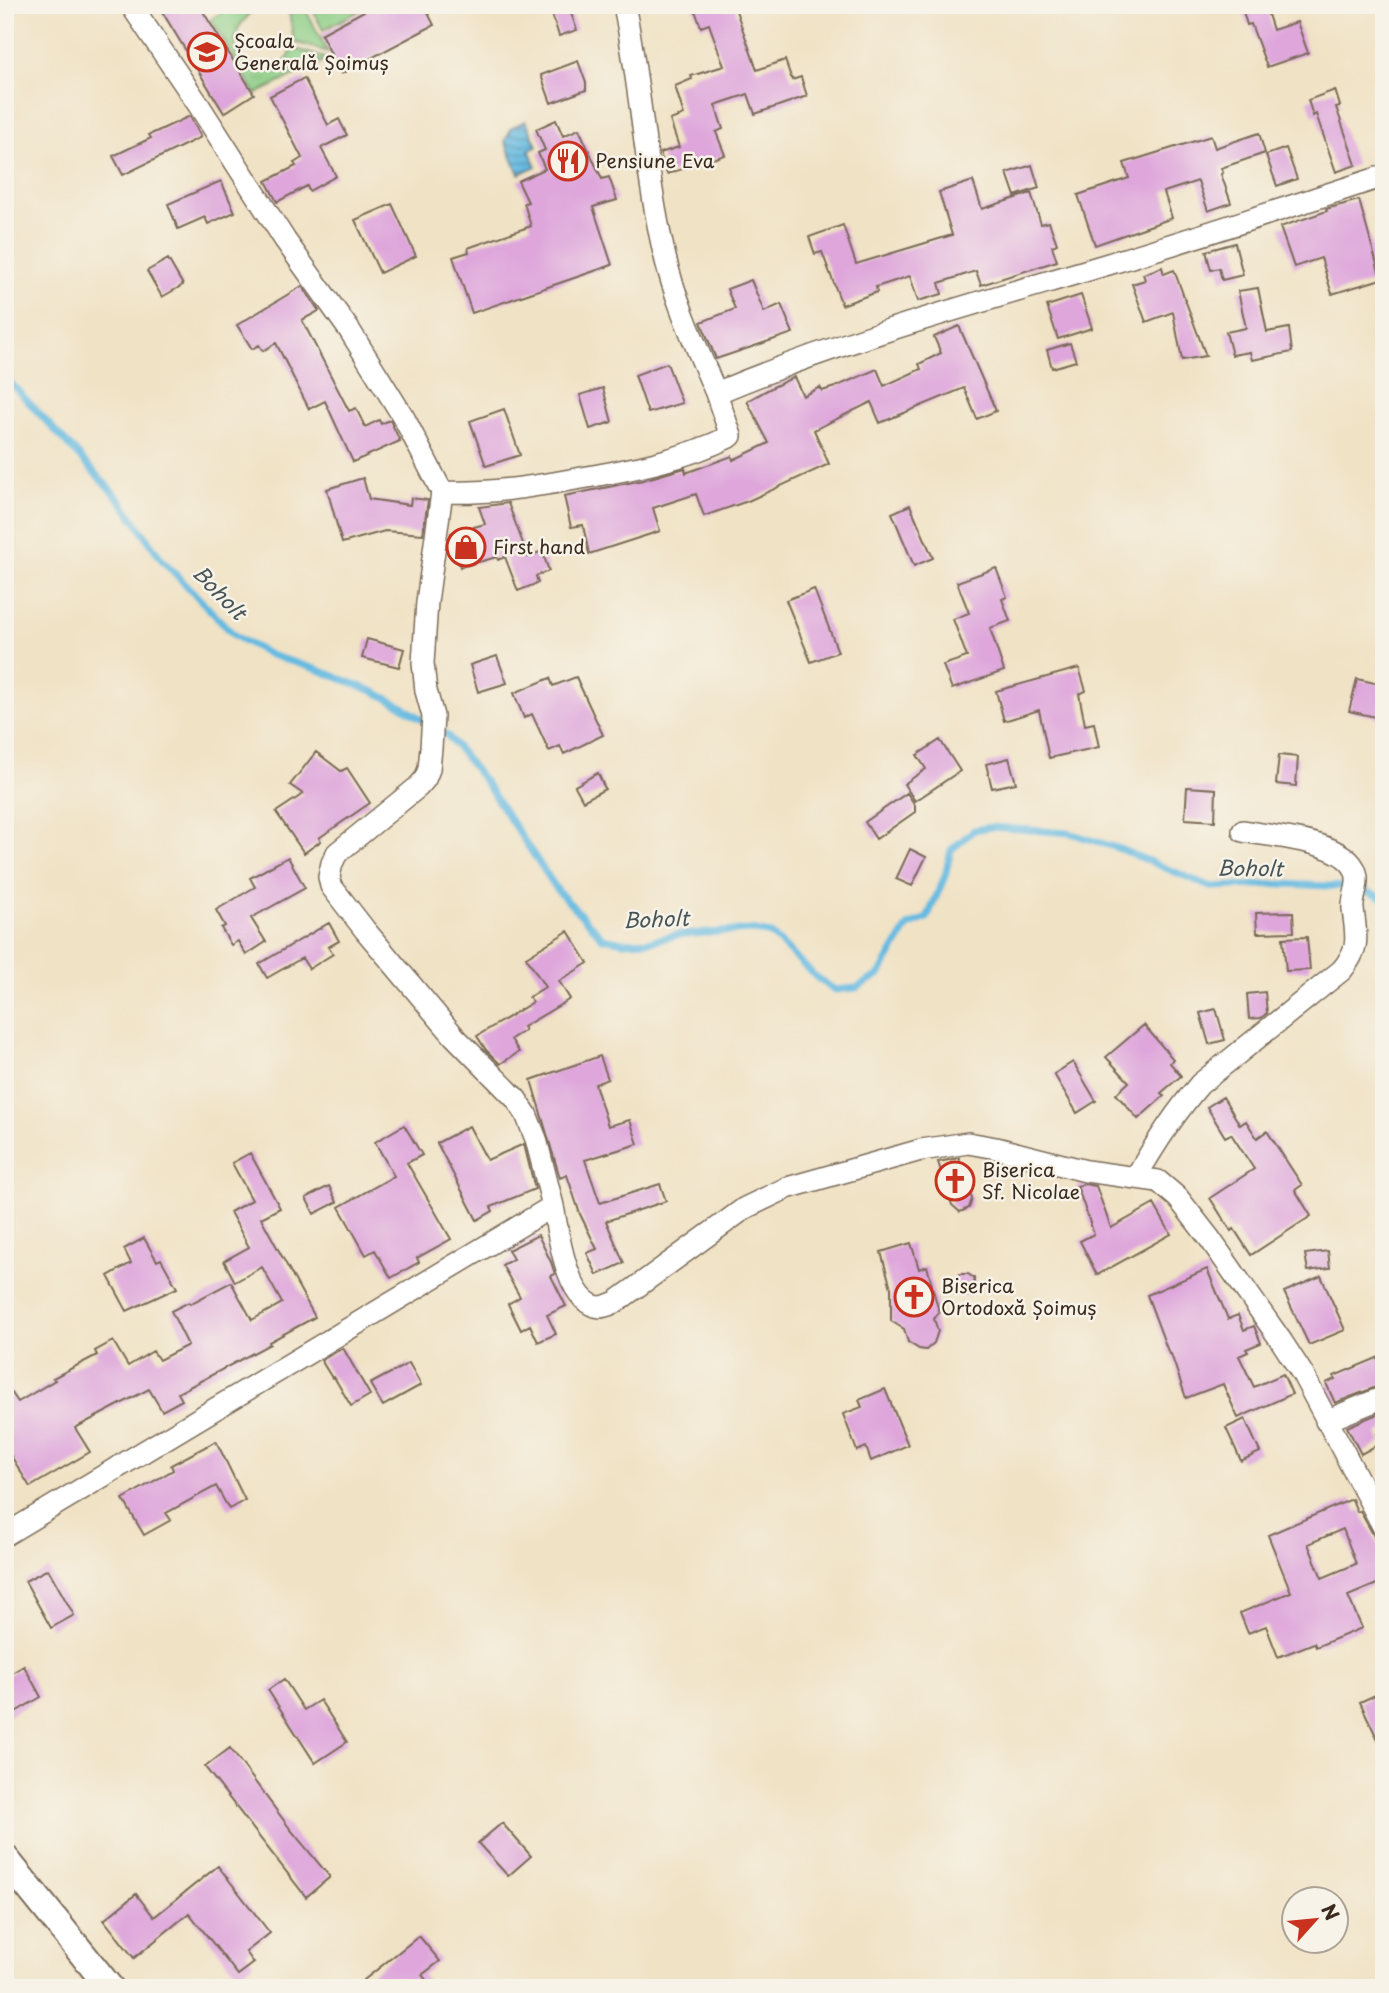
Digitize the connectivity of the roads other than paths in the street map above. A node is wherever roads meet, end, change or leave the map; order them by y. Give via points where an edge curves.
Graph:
1 (131, 5) edge
2 (624, 5) edge
3 (1384, 176) edge
4 (716, 393) junction
5 (442, 492) junction
6 (1243, 831) dead end
7 (1136, 1177) junction
8 (553, 1206) junction
9 (1384, 1396) edge
10 (1326, 1421) junction
11 (1384, 1528) edge
12 (5, 1535) edge
13 (5, 1858) edge
14 (110, 1988) edge

1 - 5 street via 350,331 404,418
2 - 4 street via 664,256
3 - 4 street via 798,360
4 - 5 street via 731,436 709,447 671,460 538,486 477,494
5 - 8 street via 424,663 433,716 429,769 418,787 337,853 329,877 365,930 454,1036 516,1099 536,1139
6 - 7 street via 1345,856 1356,886 1353,906 1358,939 1342,970 1200,1084 1156,1141
7 - 8 street via 1086,1171 968,1143 921,1150 764,1198 616,1302 602,1307 590,1304 575,1289
7 - 10 street via 1158,1181 1178,1198 1260,1308
8 - 12 street
9 - 10 street
10 - 11 street
13 - 14 main road

